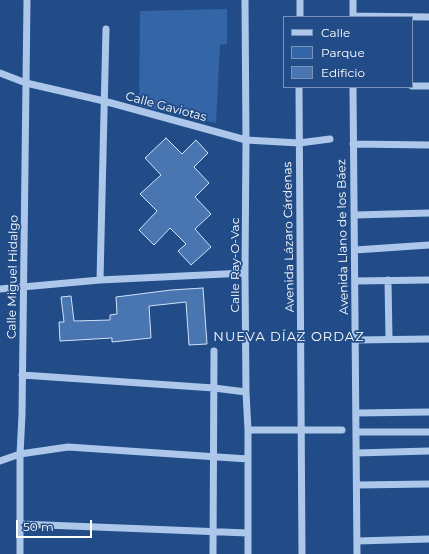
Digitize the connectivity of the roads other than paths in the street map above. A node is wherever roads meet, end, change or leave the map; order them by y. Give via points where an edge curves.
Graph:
1 (27, 0) edge
2 (245, 0) edge
3 (300, 0) edge
4 (353, 0) edge
5 (300, 16) edge
6 (353, 16) edge
7 (413, 17) edge
8 (429, 17) edge
9 (106, 29) dead end
10 (0, 73) edge
11 (26, 83) junction
12 (413, 86) edge
13 (429, 86) edge
14 (299, 88) edge
15 (353, 88) edge
16 (104, 101) junction
17 (330, 139) dead end
18 (246, 140) junction
19 (299, 143) junction
20 (353, 144) junction
21 (429, 144) edge
22 (429, 213) edge
23 (354, 215) junction
24 (429, 245) edge
25 (355, 250) junction
26 (245, 273) junction
27 (100, 280) junction
28 (388, 280) junction
29 (429, 280) edge
30 (355, 281) junction
31 (24, 286) junction
32 (0, 289) edge
33 (389, 339) junction
34 (429, 339) edge
35 (356, 340) junction
36 (214, 350) dead end
37 (22, 375) junction
38 (214, 388) junction
39 (246, 392) junction
40 (429, 412) edge
41 (356, 413) junction
42 (248, 430) junction
43 (302, 430) junction
44 (342, 430) dead end
45 (356, 432) junction
46 (429, 432) edge
47 (429, 451) edge
48 (356, 453) junction
49 (20, 454) junction
50 (214, 456) junction
51 (248, 459) junction
52 (0, 461) edge
53 (429, 484) edge
54 (357, 485) junction
55 (20, 524) junction
56 (214, 532) junction
57 (248, 533) junction
58 (429, 539) edge
59 (357, 541) junction
60 (20, 554) edge
61 (214, 554) edge
62 (248, 554) edge
63 (302, 554) edge
64 (358, 554) edge

1 - 11 street, Calle Miguel Hidalgo
2 - 18 street, Calle Ray-O-Vac
3 - 5 street
4 - 6 street
7 - 8 street
9 - 16 street
10 - 11 street, Calle Gaviotas
11 - 16 street, Calle Gaviotas
11 - 31 street, Calle Miguel Hidalgo
12 - 13 street
14 - 19 street, Avenida Lázaro Cárdenas
15 - 20 street, Avenida Llano de los Báez
16 - 18 street, Calle Gaviotas
16 - 27 street
17 - 19 street, Calle Gaviotas
18 - 19 street, Calle Gaviotas
18 - 26 street, Calle Ray-O-Vac
19 - 43 street, Avenida Lázaro Cárdenas
20 - 21 street
20 - 23 street, Avenida Llano de los Báez
22 - 23 street
23 - 25 street, Avenida Llano de los Báez
24 - 25 street
25 - 30 street, Avenida Llano de los Báez
26 - 27 street
26 - 39 street, Calle Ray-O-Vac
27 - 31 street
28 - 29 street
28 - 30 street
28 - 33 street
30 - 35 street, Avenida Llano de los Báez
31 - 32 street
31 - 37 street, Calle Miguel Hidalgo
33 - 34 street
33 - 35 street
35 - 41 street, Avenida Llano de los Báez
36 - 38 street
37 - 38 street
37 - 49 street, Calle Miguel Hidalgo
38 - 39 street
38 - 50 street
39 - 42 street, Calle Ray-O-Vac
40 - 41 street
41 - 45 street, Avenida Llano de los Báez
42 - 43 street
42 - 51 street, Calle Ray-O-Vac
43 - 44 street
43 - 63 street, Avenida Lázaro Cárdenas
45 - 46 street
45 - 48 street, Avenida Llano de los Báez
47 - 48 street
48 - 54 street, Avenida Llano de los Báez
49 - 50 street via 68,447
49 - 52 street
49 - 55 street, Calle Miguel Hidalgo
50 - 51 street
50 - 56 street
51 - 57 street, Calle Ray-O-Vac
53 - 54 street
54 - 59 street, Avenida Llano de los Báez
55 - 56 street
55 - 60 street, Calle Miguel Hidalgo
56 - 57 street
56 - 61 street
57 - 62 street, Calle Ray-O-Vac
58 - 59 street
59 - 64 street, Avenida Llano de los Báez

